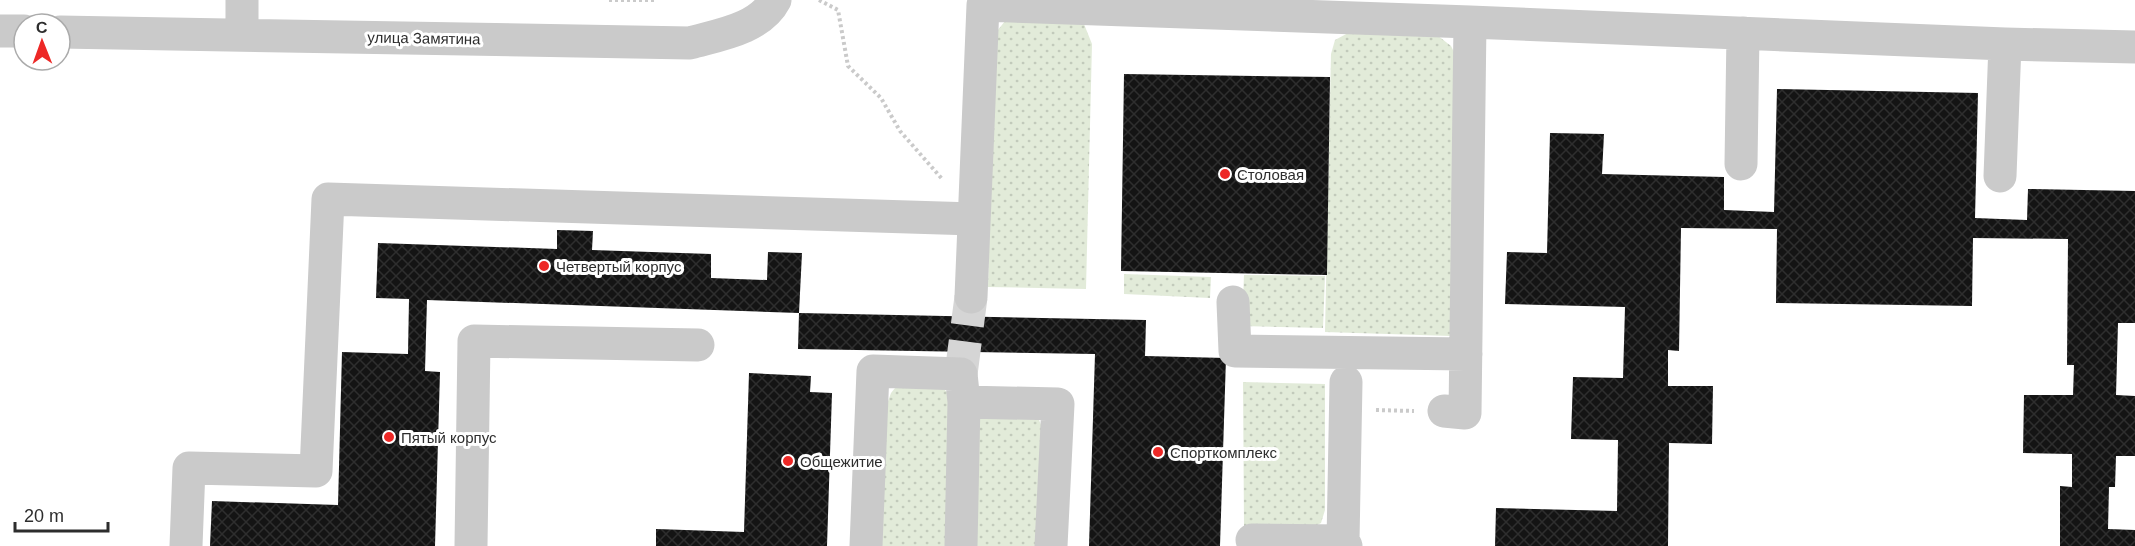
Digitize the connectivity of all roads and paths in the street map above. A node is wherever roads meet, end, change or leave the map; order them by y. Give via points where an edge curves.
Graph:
1 (242, 0) edge
2 (609, 0) edge
3 (656, 0) edge
4 (775, 0) edge
5 (819, 0) edge
6 (1470, 22) junction
7 (72, 32) edge
8 (1743, 33) junction
9 (242, 35) junction
10 (2005, 44) junction
11 (2135, 47) edge
12 (1741, 164) dead end
13 (2000, 176) dead end
14 (969, 219) junction
15 (971, 297) tunnel mouth
16 (1233, 302) dead end
17 (698, 345) dead end
18 (1466, 354) junction
19 (1355, 401) joint
20 (964, 402) junction
21 (1444, 411) joint
22 (1252, 540) dead end
23 (1344, 543) edge
24 (186, 546) edge
25 (471, 546) edge
26 (866, 546) edge
27 (961, 546) edge
28 (1051, 546) edge

1 - 9 street
2 - 3 path
4 - 9 street, улица Замятина via 770,9 745,27 690,43
5 - 14 path via 838,10 848,66 880,98 900,131 943,180
6 - 8 street
6 - 14 street via 983,5
6 - 18 street
7 - 9 street, улица Замятина
8 - 10 street
8 - 12 street
10 - 11 street
10 - 13 street
14 - 15 street
14 - 24 street via 328,199 316,471 189,468
16 - 18 street via 1234,351
17 - 25 street via 474,341
18 - 21 street via 1465,413
19 - 21 path
19 - 23 street
20 - 26 street via 961,374 873,371
20 - 27 street
20 - 28 street via 1058,404
22 - 23 street

